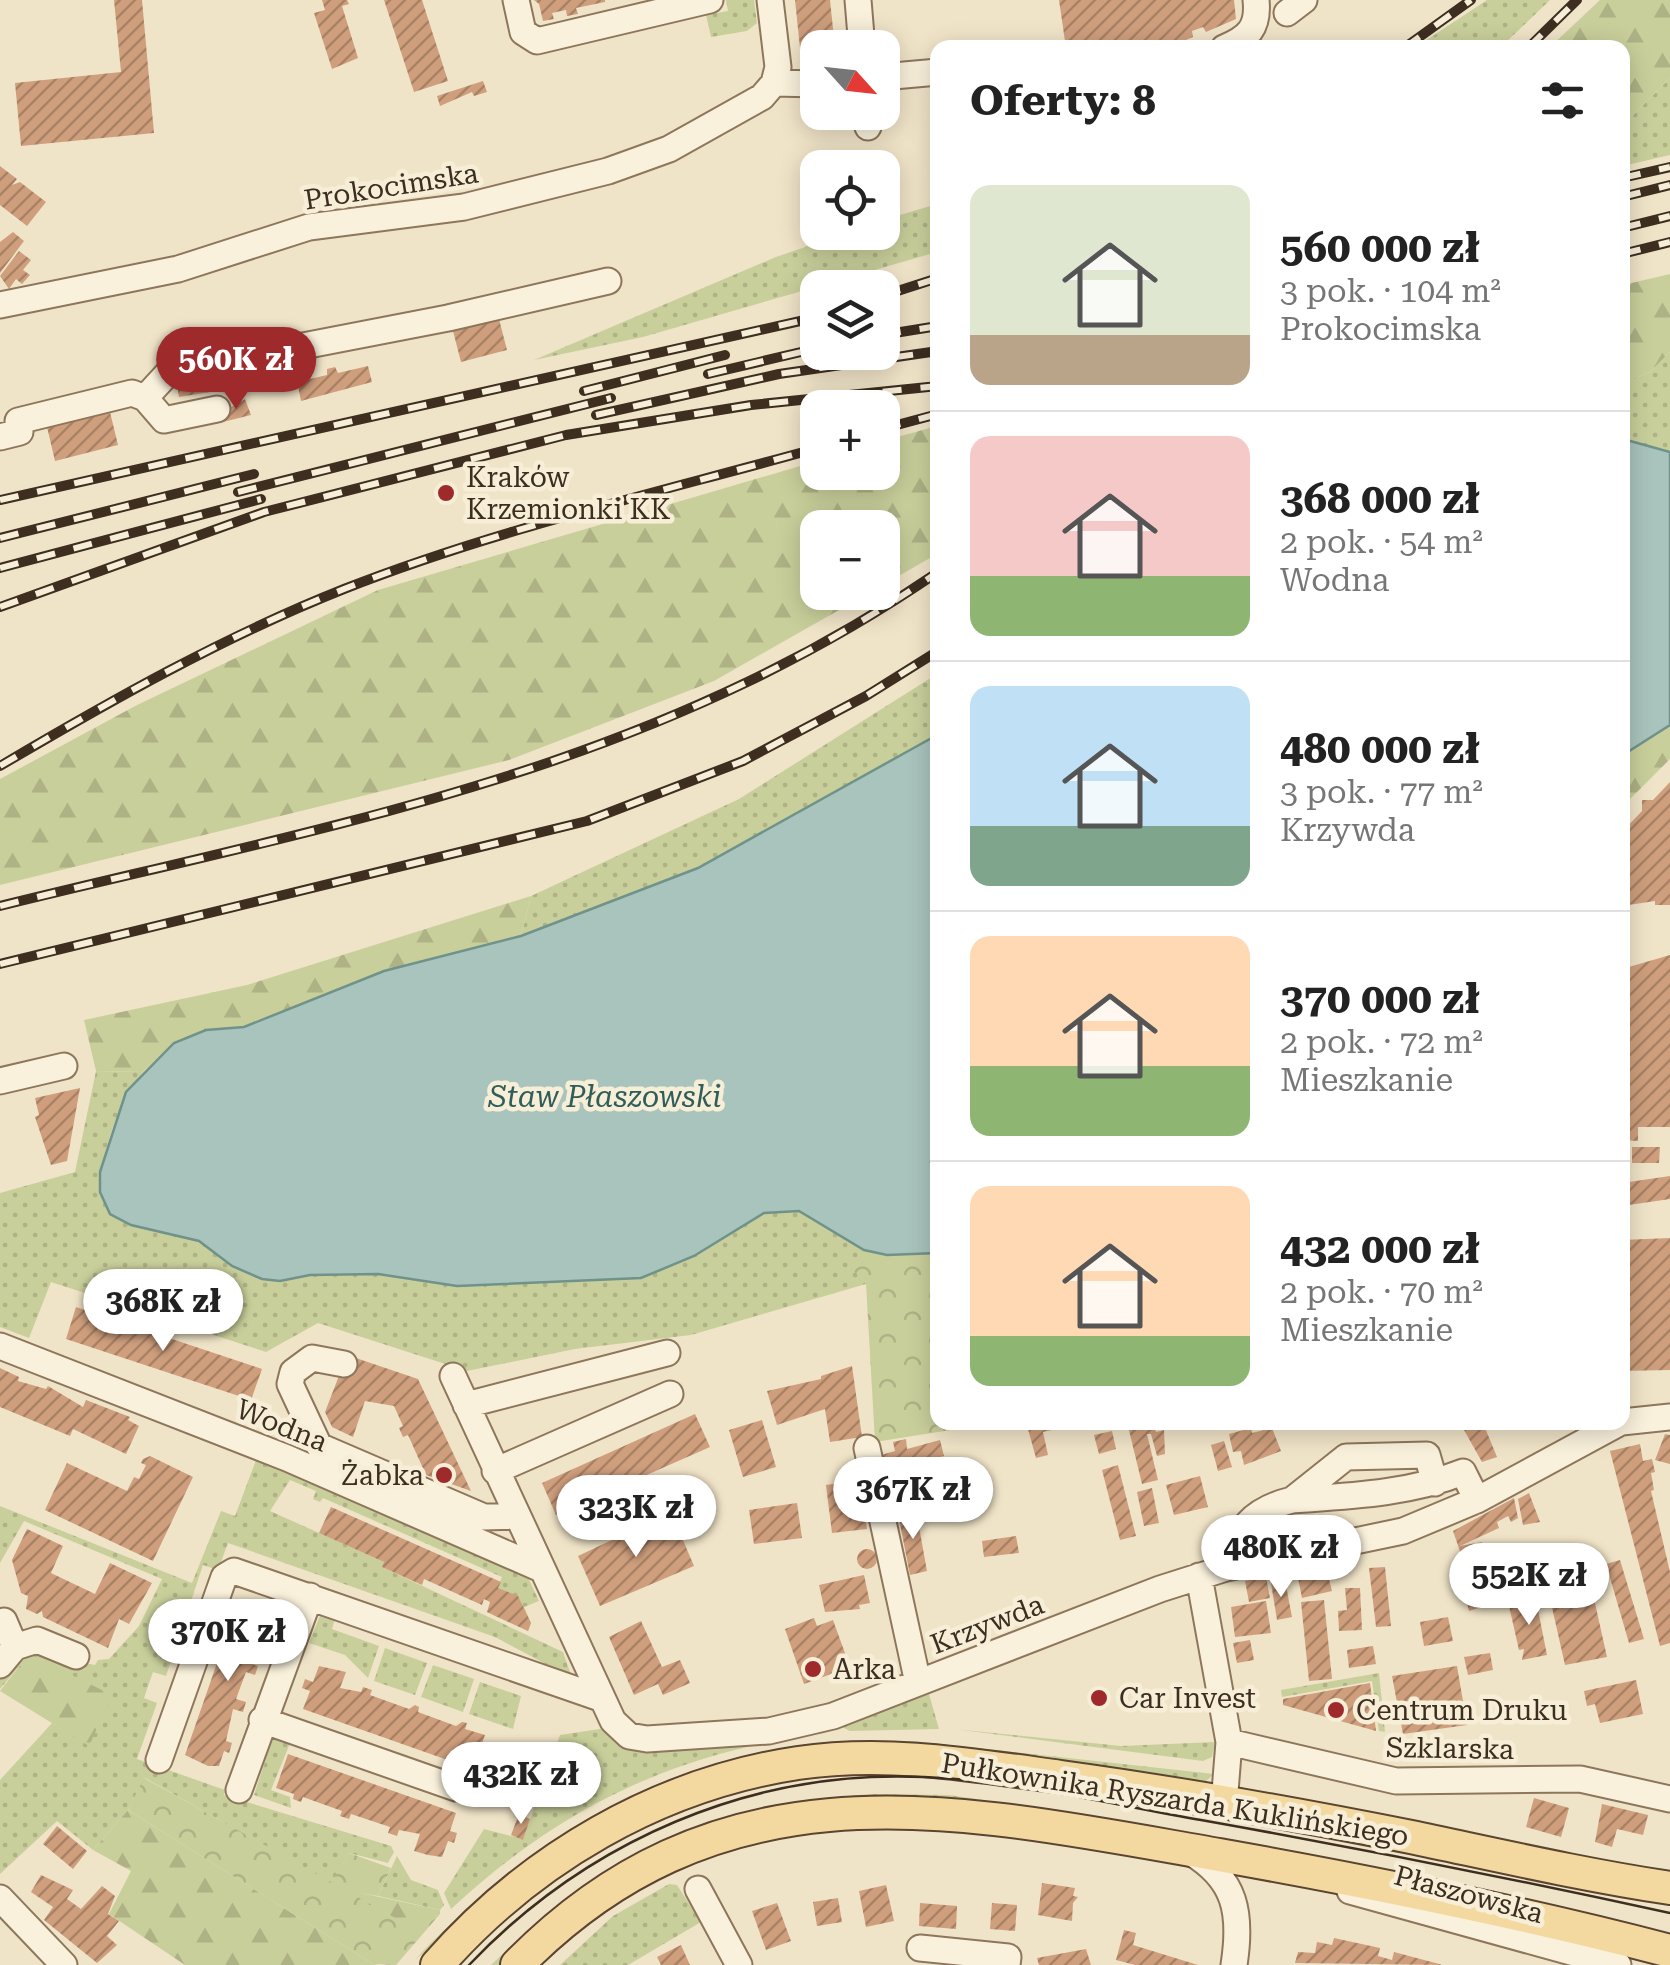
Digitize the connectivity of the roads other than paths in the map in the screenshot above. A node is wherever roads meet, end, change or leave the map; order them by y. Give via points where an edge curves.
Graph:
1 (516, 0) edge
2 (710, 0) edge
3 (770, 0) edge
4 (858, 0) edge
5 (1256, 0) edge
6 (860, 30) edge
7 (1242, 40) edge
8 (930, 73) edge
9 (900, 75) edge
10 (774, 83) junction
11 (800, 84) edge
12 (608, 282) dead end
13 (0, 304) edge
14 (145, 398) junction
15 (217, 409) dead end
16 (0, 437) edge
17 (64, 1066) dead end
18 (0, 1080) edge
19 (0, 1346) edge
20 (667, 1353) dead end
21 (344, 1364) dead end
22 (453, 1376) dead end
23 (670, 1394) dead end
24 (466, 1405) junction
25 (1670, 1416) edge
26 (1630, 1421) edge
27 (1607, 1430) edge
28 (866, 1448) dead end
29 (496, 1470) junction
30 (1435, 1482) junction
31 (1292, 1500) junction
32 (1477, 1500) junction
33 (514, 1516) junction
34 (538, 1568) junction
35 (1226, 1568) junction
36 (1199, 1576) junction
37 (310, 1596) junction
38 (2, 1620) edge
39 (46, 1642) junction
40 (8, 1656) edge
41 (76, 1656) dead end
42 (918, 1683) junction
43 (600, 1698) junction
44 (262, 1720) junction
45 (1230, 1742) junction
46 (159, 1760) dead end
47 (456, 1788) dead end
48 (239, 1790) dead end
49 (1670, 1799) edge
50 (1224, 1804) junction
51 (1185, 1849) junction
52 (1294, 1868) junction
53 (1670, 1888) edge
54 (698, 1890) dead end
55 (1237, 1904) junction
56 (5, 1913) edge
57 (920, 1948) dead end
58 (1670, 1951) edge
59 (64, 1965) edge
60 (437, 1965) edge
61 (517, 1965) edge
62 (739, 1965) edge
63 (1007, 1965) edge
64 (1234, 1965) edge
65 (1618, 1965) edge

1 - 2 street via 522,32 537,42
3 - 10 street
4 - 6 street
5 - 7 street via 1254,28
8 - 9 street
10 - 11 street
10 - 13 street, Prokocimska via 762,98 668,149 608,171 464,207 309,228 178,269
12 - 14 street via 168,372
14 - 15 street via 164,420
14 - 16 street via 132,393 18,421 20,432
17 - 18 street
19 - 34 street, Wodna via 287,1458
20 - 24 street
21 - 33 street via 312,1358 293,1372 290,1384 318,1446 484,1517
22 - 24 street
23 - 29 street
24 - 29 street
25 - 26 street, Krzywda
27 - 32 street, Krzywda
28 - 42 street
29 - 33 street
30 - 31 street
30 - 31 street via 1427,1455 1346,1458
30 - 32 street via 1463,1472
31 - 35 street via 1244,1522
32 - 35 street, Krzywda via 1403,1531
33 - 34 street
34 - 43 street
35 - 36 street, Krzywda
36 - 42 street, Krzywda
36 - 45 street
37 - 43 street, Krzywda
37 - 44 street
37 - 46 street, Krzywda via 228,1572
38 - 39 street
38 - 40 street
39 - 40 street
39 - 41 street
42 - 43 street, Krzywda via 780,1729 647,1740 621,1730
44 - 47 street
44 - 48 street
45 - 49 street, Szklarska via 1396,1780 1580,1779
45 - 50 street
50 - 53 main road, Pułkownika Ryszarda Kuklińskiego
50 - 60 main road, Pułkownika Ryszarda Kuklińskiego via 924,1759 799,1763 724,1778 585,1839 494,1906
51 - 52 main road, Pułkownika Ryszarda Kuklińskiego
51 - 55 street via 1222,1876
51 - 61 main road, Pułkownika Ryszarda Kuklińskiego via 921,1810 803,1816 666,1858 585,1906
52 - 55 street via 1253,1882
52 - 58 main road, Pułkownika Ryszarda Kuklińskiego
52 - 65 street, Płaszowska via 1372,1900
54 - 62 street
55 - 64 street
56 - 59 street
57 - 63 street via 1008,1957

